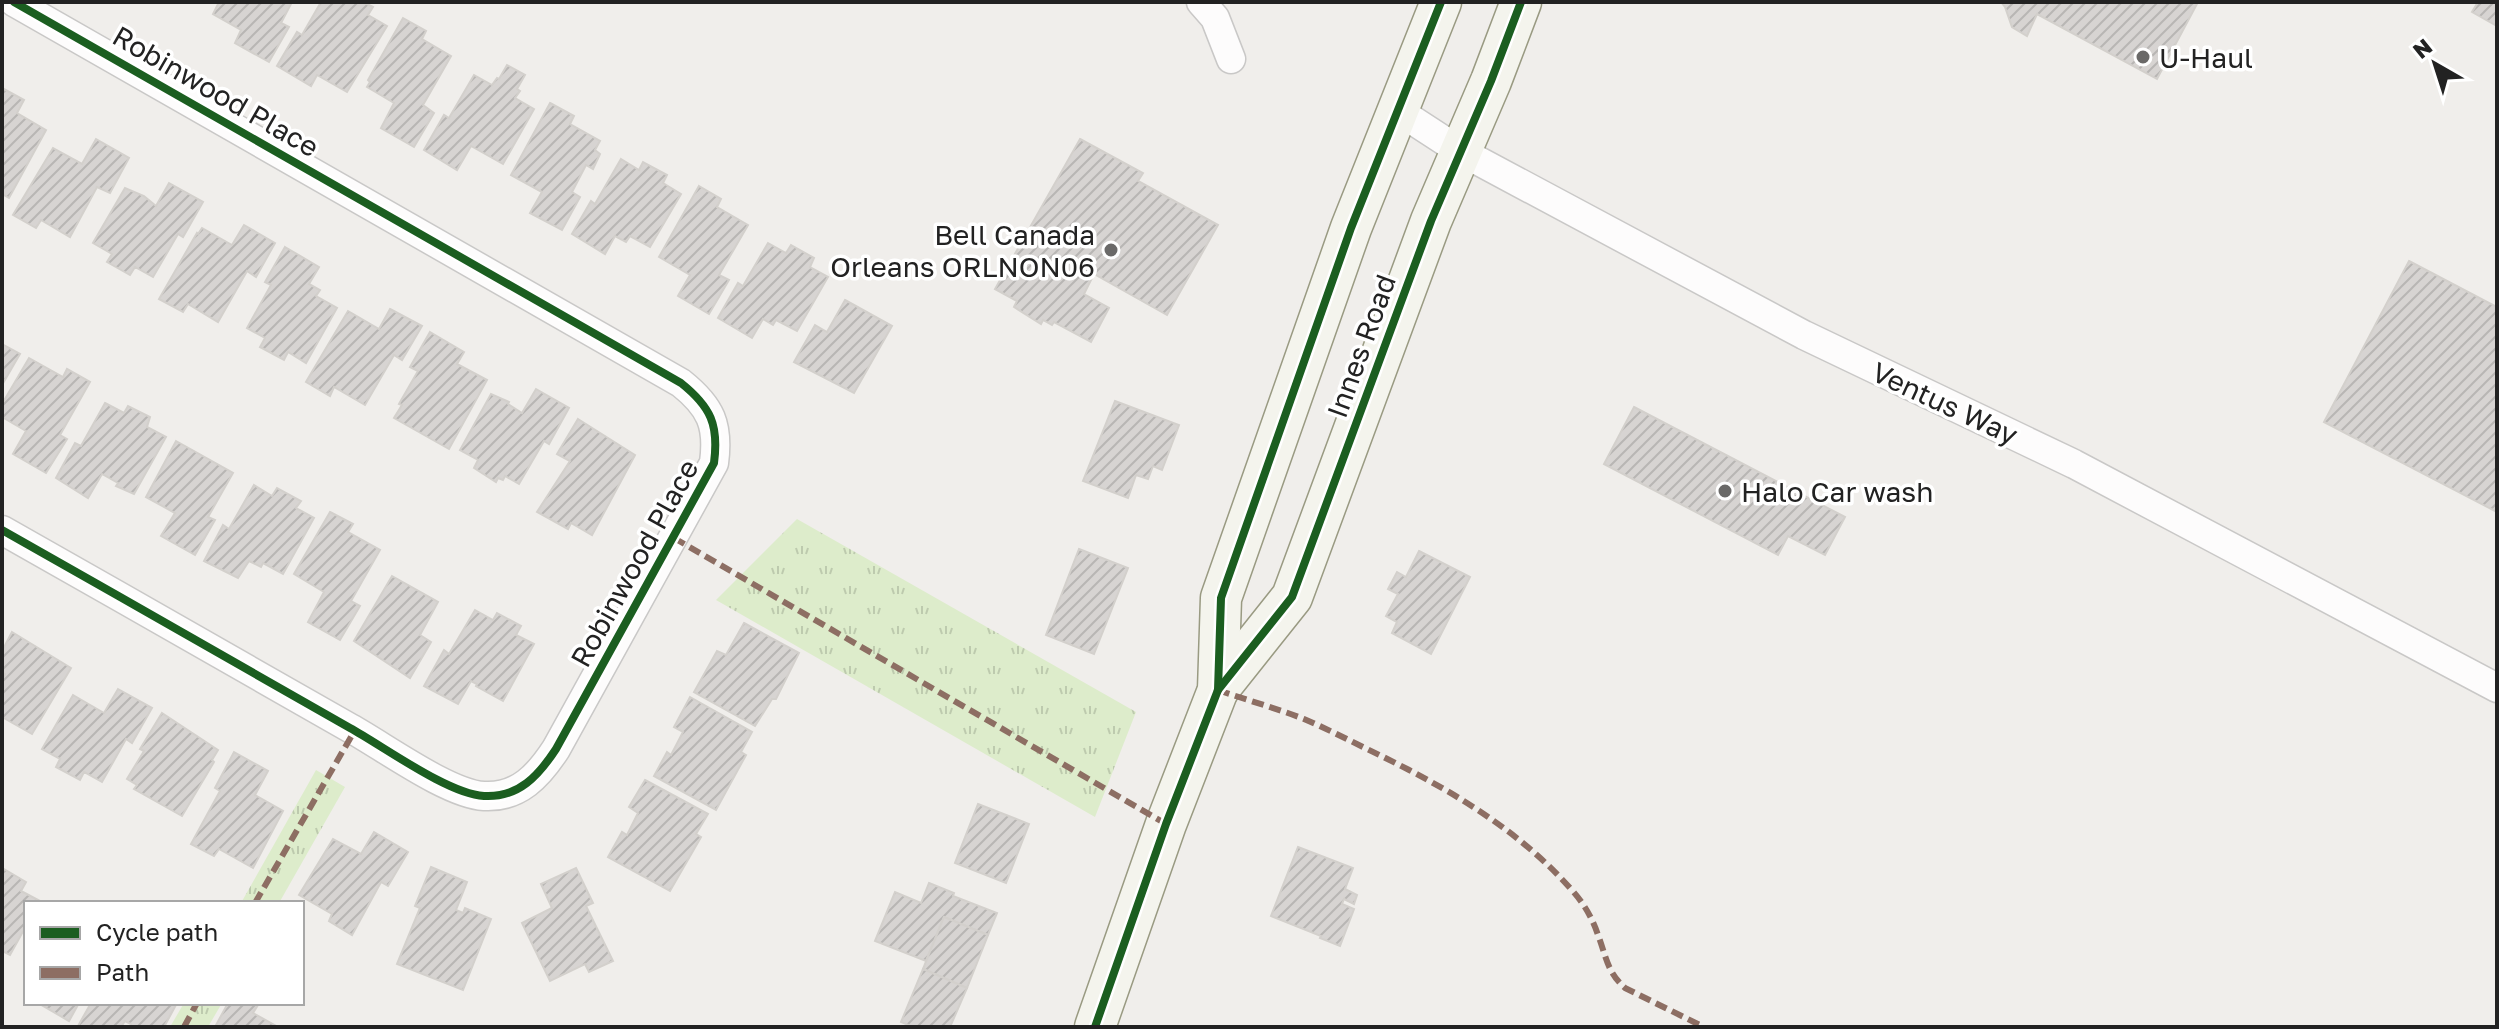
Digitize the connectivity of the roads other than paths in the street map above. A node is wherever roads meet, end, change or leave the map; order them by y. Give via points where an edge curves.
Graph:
1 (14, 2) edge
2 (1201, 2) edge
3 (1441, 2) edge
4 (1521, 2) edge
5 (1231, 59) dead end
6 (1397, 110) junction
7 (1460, 151) junction
8 (2, 530) edge
9 (2497, 688) edge
10 (1218, 690) junction
11 (1095, 1027) edge

1 - 8 street, Robinwood Place via 681,383 699,397 717,440 714,463 556,749 537,777 498,795 462,791 419,769
2 - 5 street via 1215,18
3 - 6 main road, Innes Road
4 - 7 main road, Innes Road
6 - 7 street, Ventus Way
6 - 10 main road, Innes Road via 1221,598
7 - 9 street, Ventus Way via 1804,335 2074,464
7 - 10 main road, Innes Road via 1292,597
10 - 11 main road, Innes Road

